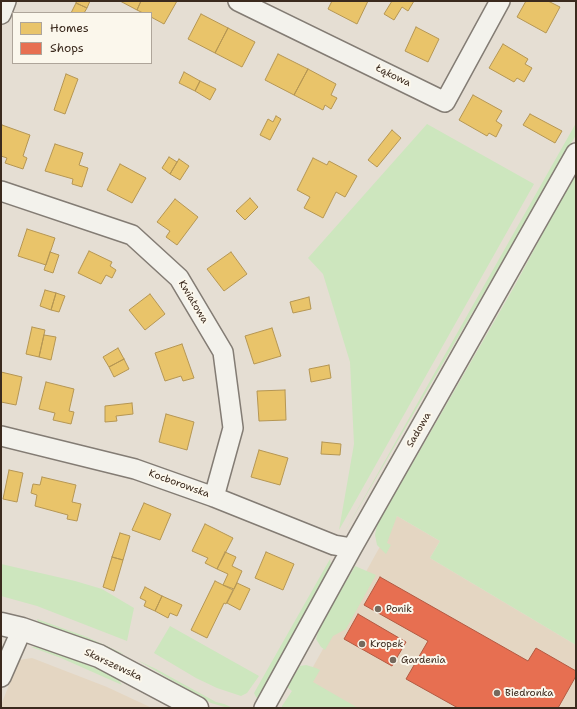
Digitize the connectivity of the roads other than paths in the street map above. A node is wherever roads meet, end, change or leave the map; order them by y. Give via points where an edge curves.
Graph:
1 (6, 1) edge
2 (238, 1) edge
3 (500, 1) edge
4 (1, 14) edge
5 (576, 153) edge
6 (1, 191) edge
7 (1, 436) edge
8 (214, 497) junction
9 (352, 548) junction
10 (1, 624) edge
11 (22, 629) junction
12 (1, 677) edge
13 (197, 708) edge
14 (264, 708) edge

1 - 4 street
2 - 3 street, Łąkowa via 445,102
5 - 9 street, Sadowa
6 - 8 street, Kwiatowa via 132,235 179,278 223,352 233,428
7 - 8 street, Kocborowska via 135,469
8 - 9 street, Kocborowska via 334,545
9 - 14 street, Sadowa
10 - 11 main road, Skarszewska
11 - 12 street
11 - 13 main road, Skarszewska via 99,656

